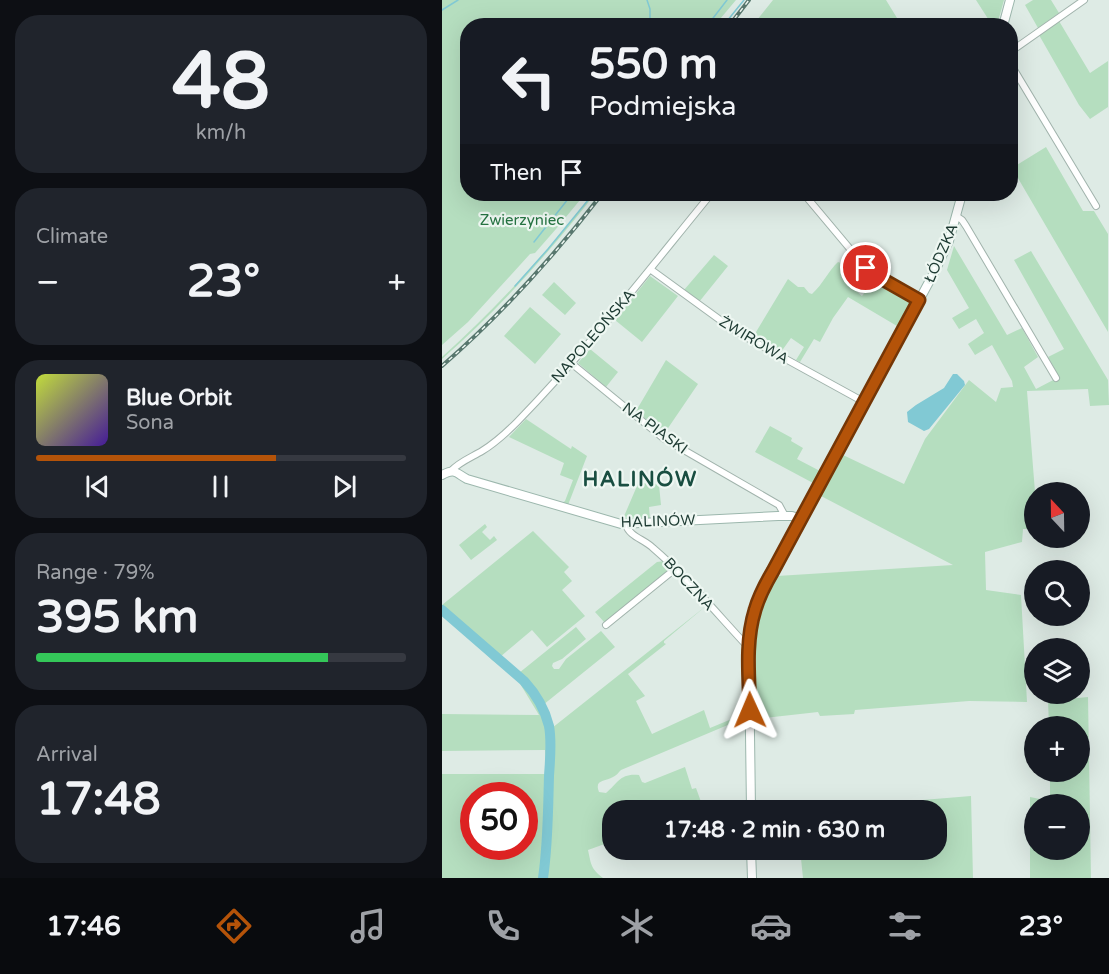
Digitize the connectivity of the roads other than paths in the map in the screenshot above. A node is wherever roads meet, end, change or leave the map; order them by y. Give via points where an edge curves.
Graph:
1 (1010, 0) edge
2 (1084, 0) edge
3 (1005, 18) edge
4 (1018, 46) edge
5 (1018, 76) edge
6 (705, 201) edge
7 (813, 201) edge
8 (960, 201) edge
9 (1096, 206) dead end
10 (956, 216) junction
11 (650, 268) junction
12 (919, 300) junction
13 (571, 363) junction
14 (1056, 378) dead end
15 (864, 402) junction
16 (455, 472) junction
17 (442, 475) edge
18 (782, 516) junction
19 (801, 519) junction
20 (626, 525) junction
21 (675, 569) junction
22 (606, 625) dead end
23 (749, 648) junction
24 (751, 800) edge
25 (751, 860) edge
26 (752, 878) edge

1 - 3 main road
2 - 4 street
5 - 9 street
6 - 11 street, NAPOLEOŃSKA
7 - 12 street via 866,268
8 - 10 main road, ŁÓDZKA
10 - 12 main road, ŁÓDZKA via 943,255
10 - 14 street via 964,222
11 - 13 street, NAPOLEOŃSKA
11 - 15 street, ŻWIROWA via 727,325
12 - 15 main road, ŁÓDZKA
13 - 16 street, NAPOLEOŃSKA via 510,429
13 - 18 street, NA PIASKI via 664,438 775,502
15 - 19 main road, ŁÓDZKA
16 - 17 main road
16 - 20 main road, HALINÓW
18 - 19 main road, HALINÓW
18 - 20 main road, HALINÓW
19 - 23 main road, ŁÓDZKA via 758,600
20 - 21 street, BOCZNA via 629,532
21 - 22 street
21 - 23 street, BOCZNA
23 - 24 main road, ŁÓDZKA
25 - 26 main road

